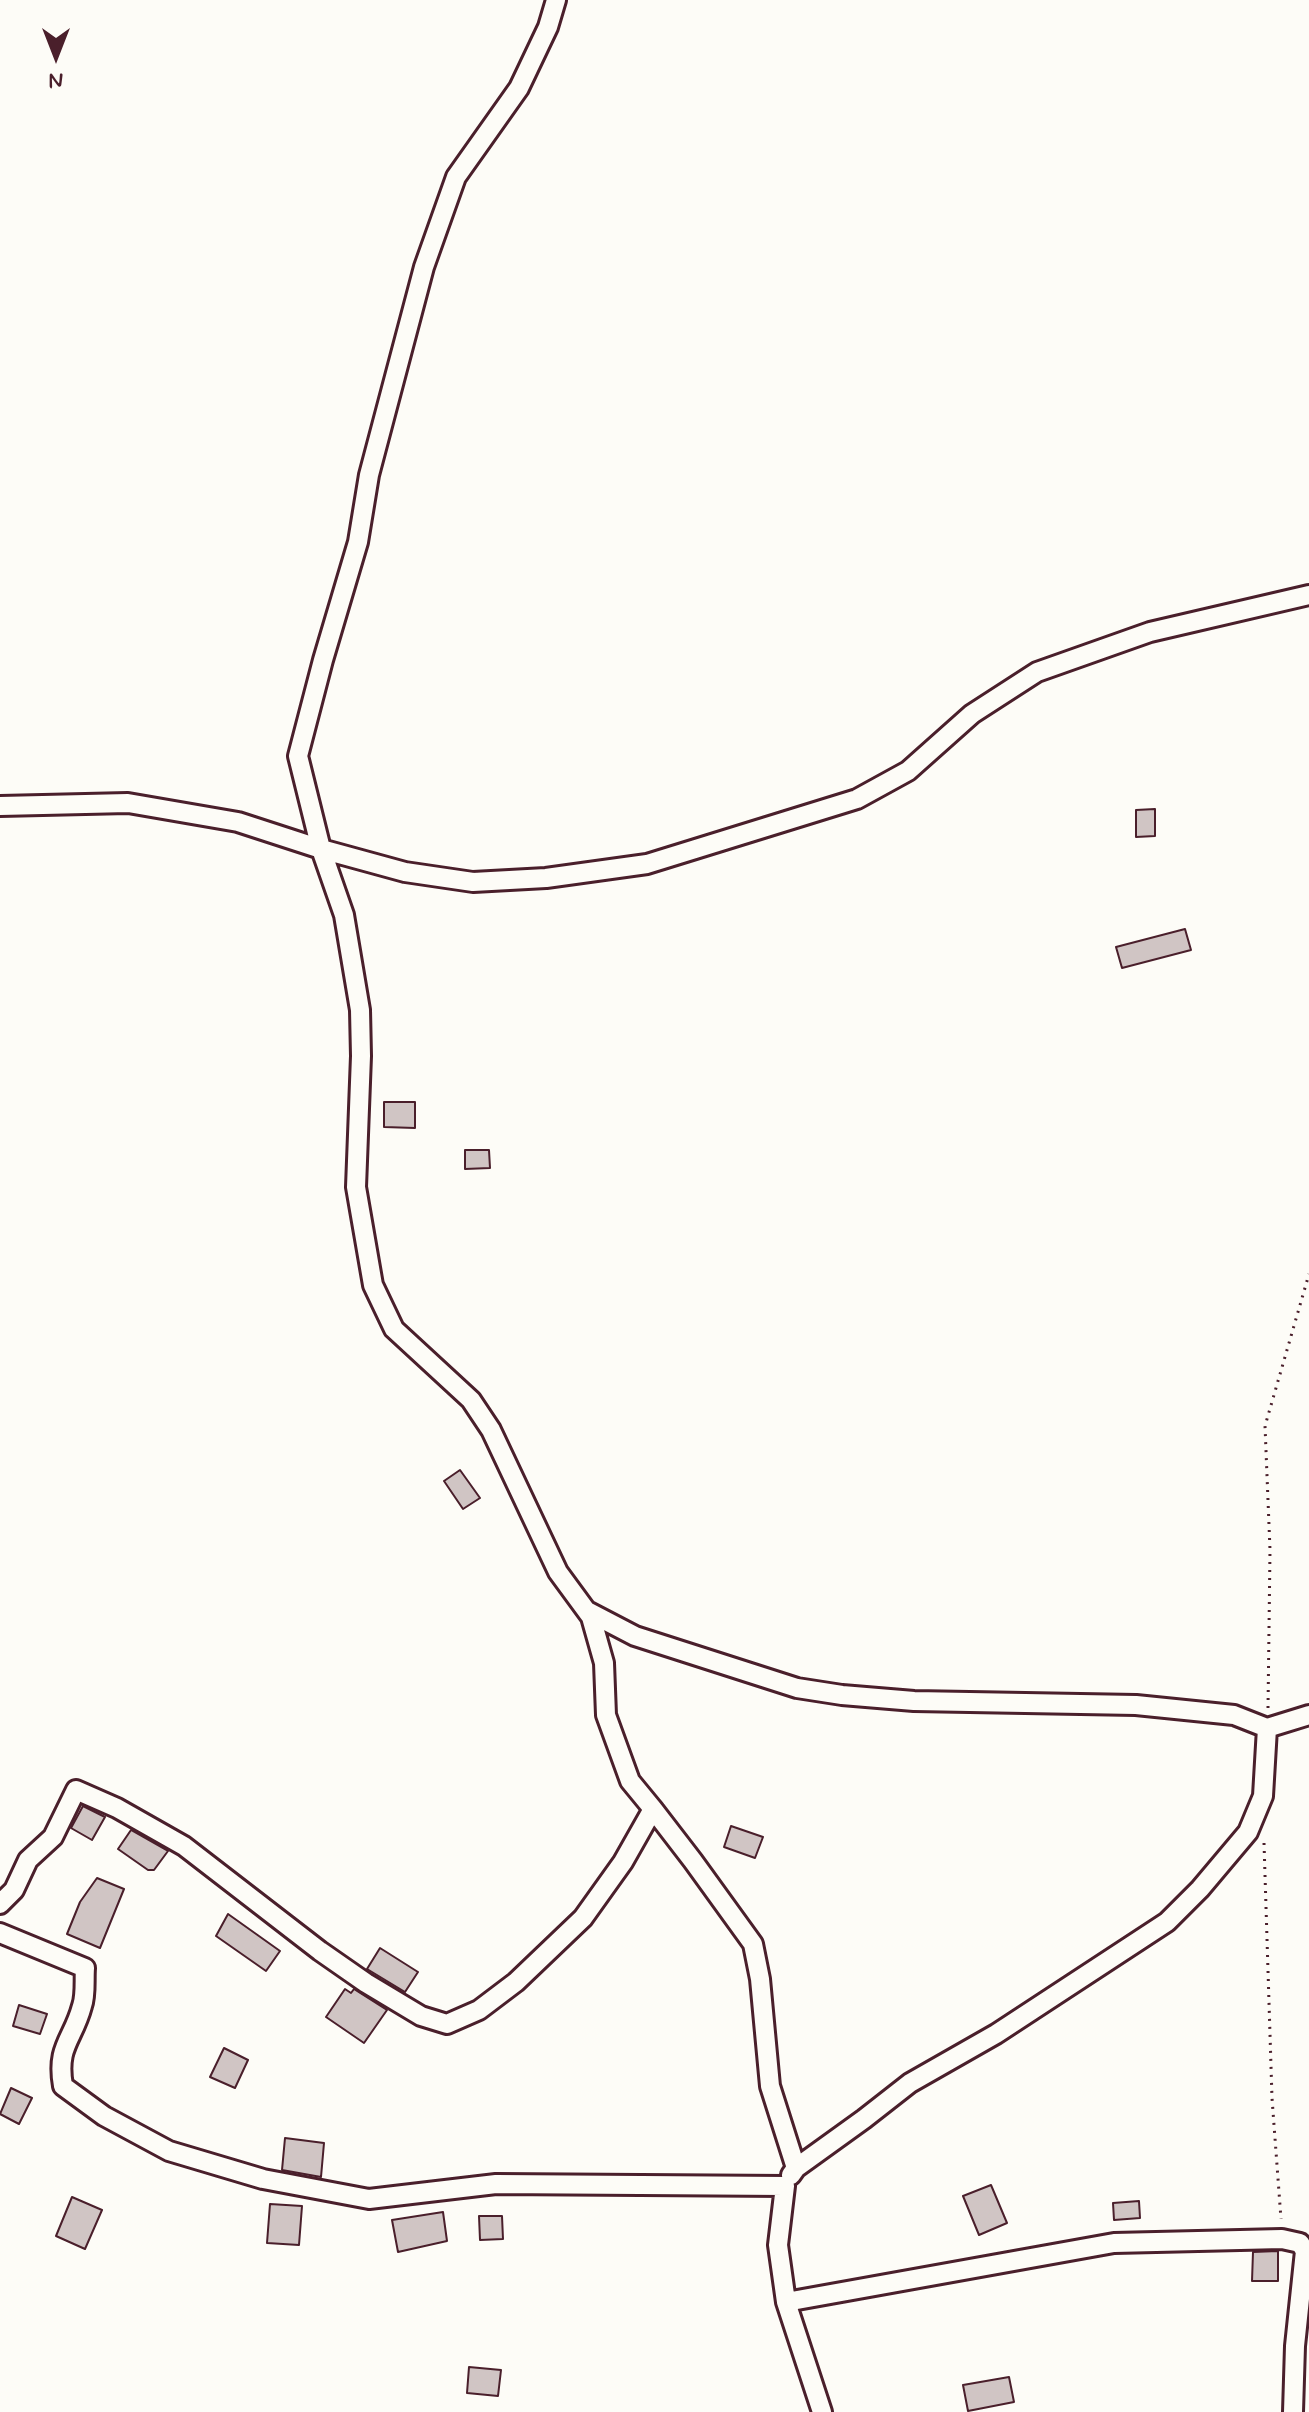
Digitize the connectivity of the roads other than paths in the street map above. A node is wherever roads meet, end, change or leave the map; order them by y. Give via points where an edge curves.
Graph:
1 (556, 0) edge
2 (1309, 595) edge
3 (0, 806) edge
4 (321, 849) junction
5 (587, 1611) junction
6 (1309, 1715) edge
7 (1267, 1728) junction
8 (653, 1809) junction
9 (0, 1904) edge
10 (0, 1933) edge
11 (796, 2168) junction
12 (785, 2186) junction
13 (1307, 2252) edge
14 (786, 2302) junction
15 (822, 2412) edge
16 (1293, 2412) edge

1 - 4 street via 519,88 456,177 424,267 369,475 358,542 298,756
2 - 4 street via 1150,632 1037,672 972,714 908,771 857,799 647,864 473,882 405,872
3 - 4 street via 128,803 238,822
4 - 5 street via 344,915 360,1010 356,1187 373,1285 394,1329 471,1400 491,1430 558,1572
5 - 7 street via 635,1636 797,1688 914,1701 1150,1707 1234,1715
5 - 8 street via 604,1663 606,1715 630,1781
6 - 7 street
7 - 11 street via 1263,1796 1248,1832 1167,1922 996,2034 910,2083
8 - 9 street via 583,1918 516,1982 479,2010 447,2024 421,2016 366,1983 184,1846 76,1790 53,1837 28,1860 14,1890
8 - 11 street via 753,1944 770,2086
10 - 12 street via 85,1968 83,2005 60,2067 63,2086 104,2116 169,2151 263,2179 369,2199 496,2184
11 - 12 street
12 - 14 street via 778,2245
13 - 14 street via 1300,2243 1282,2239 1114,2243
13 - 16 street
14 - 15 street

